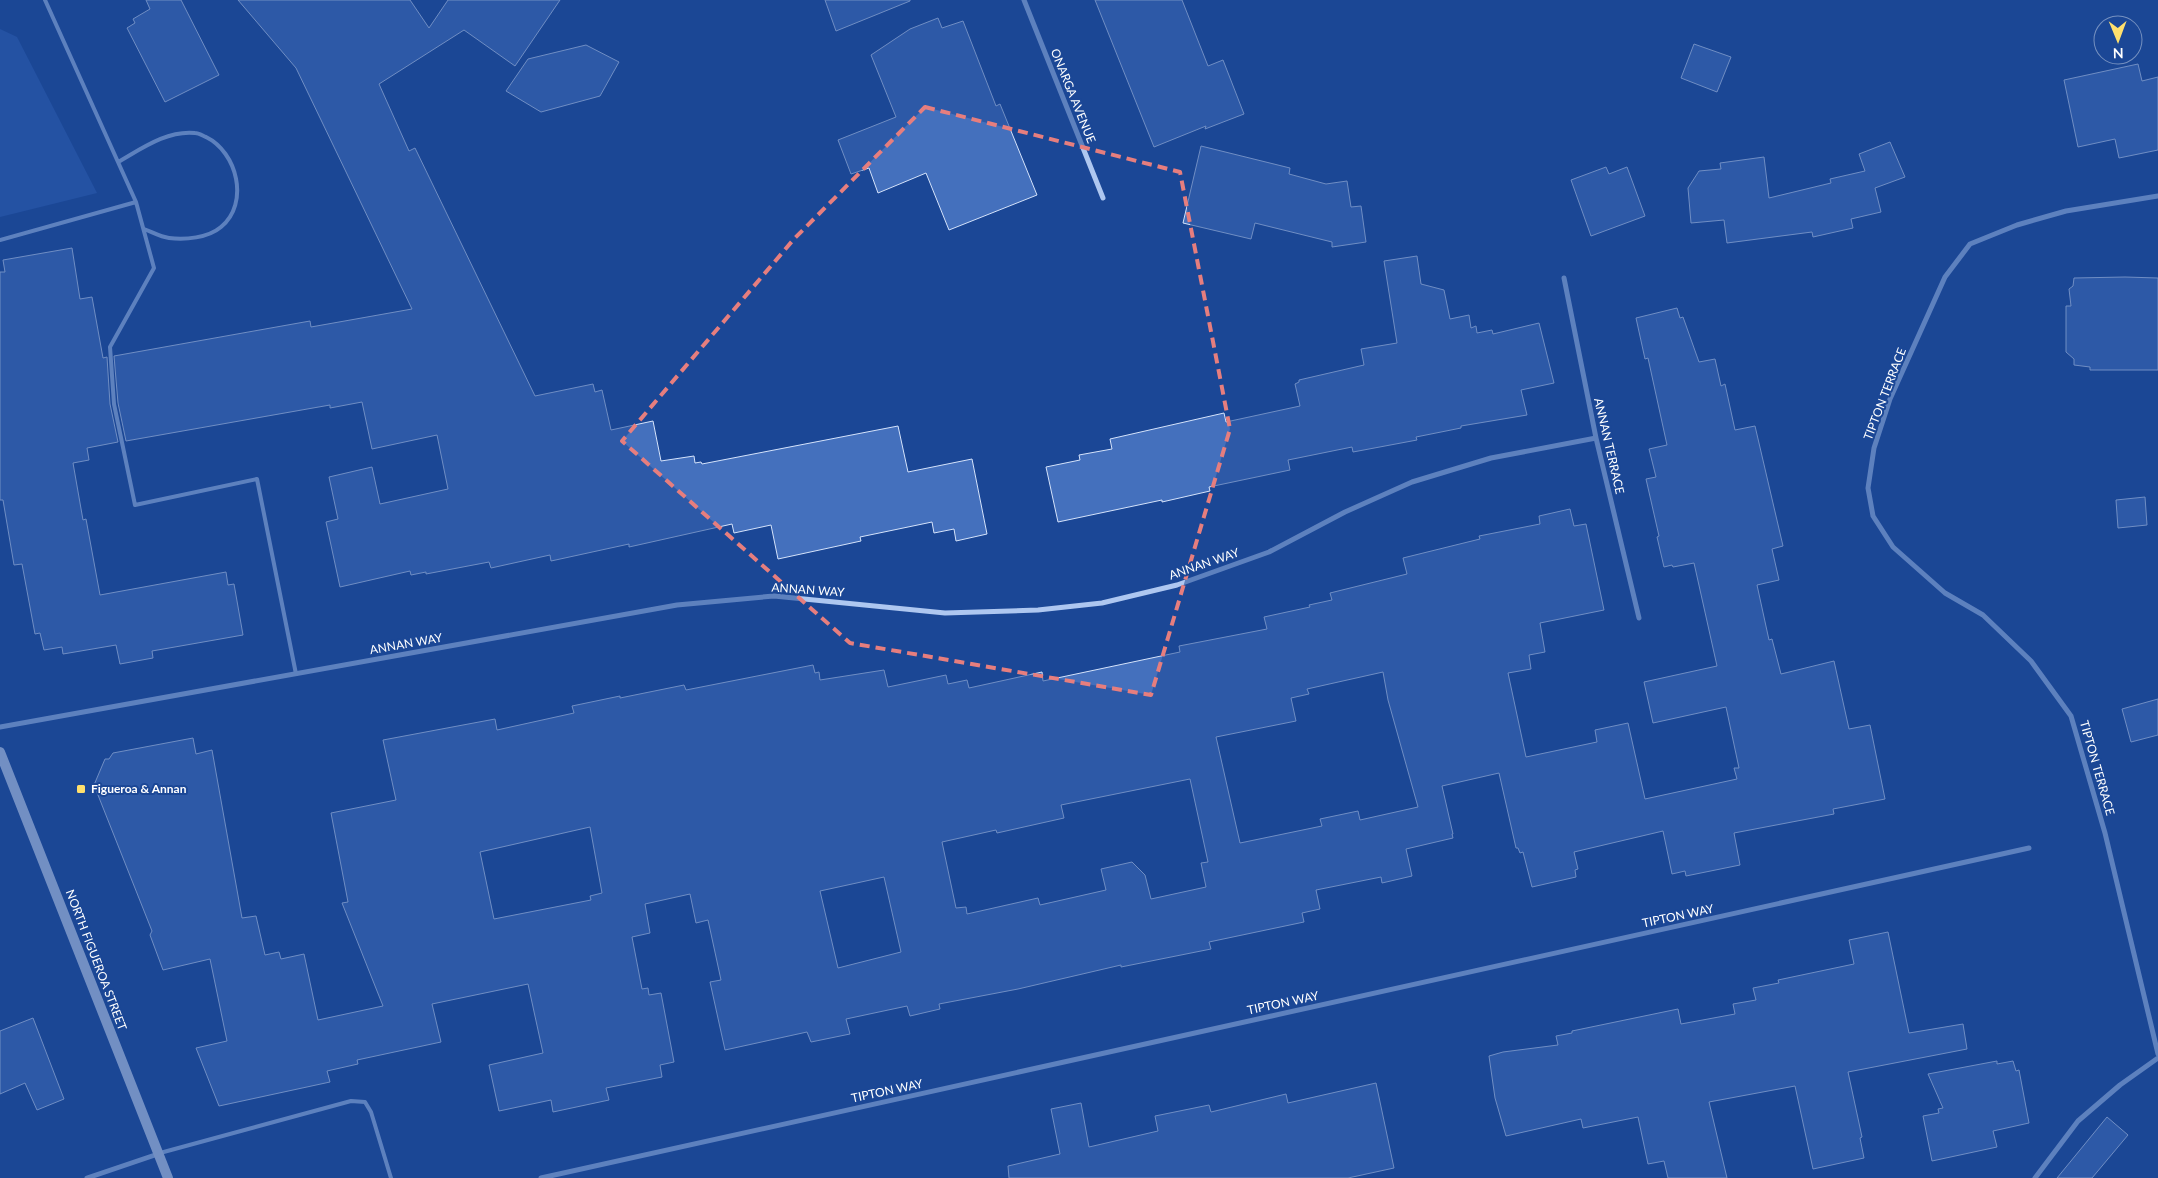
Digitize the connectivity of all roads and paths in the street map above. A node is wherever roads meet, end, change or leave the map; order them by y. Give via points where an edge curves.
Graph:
1 (45, 0) edge
2 (1024, 0) edge
3 (118, 162) junction
4 (2158, 196) edge
5 (1103, 198) dead end
6 (136, 202) junction
7 (144, 229) junction
8 (0, 240) edge
9 (1564, 278) dead end
10 (1596, 438) junction
11 (1639, 618) dead end
12 (296, 674) junction
13 (0, 727) edge
14 (0, 752) edge
15 (2029, 848) dead end
16 (2158, 1056) edge
17 (158, 1154) junction
18 (559, 1176) edge
19 (86, 1178) edge
20 (168, 1178) edge
21 (391, 1178) edge
22 (541, 1178) edge
23 (2035, 1178) edge

1 - 3 lane
2 - 5 street, ONARGA AVENUE
3 - 6 lane
3 - 7 lane via 176,134 197,133 215,142 231,162 236,175 237,197 231,214 220,228 205,235 185,238 168,238
4 - 16 street, TIPTON TERRACE via 2066,211 2017,225 1970,244 1944,277 1890,399 1874,448 1868,488 1873,516 1893,547 1945,593 1983,615 2031,660 2072,716 2105,833
6 - 7 lane
6 - 8 lane
7 - 12 lane via 154,268 110,347 114,404 135,505 257,479
9 - 10 street, ANNAN TERRACE
10 - 11 street, ANNAN TERRACE
10 - 12 street, ANNAN WAY via 1491,458 1412,482 1345,512 1269,552 1177,585 1102,603 1038,610 945,613 774,596 677,605
12 - 13 street, ANNAN WAY
14 - 17 main road, NORTH FIGUEROA STREET
15 - 18 street, TIPTON WAY
16 - 23 street via 2120,1084 2078,1122
17 - 19 street
17 - 20 main road, NORTH FIGUEROA STREET
17 - 21 lane via 351,1101 365,1102
18 - 22 street, TIPTON WAY

